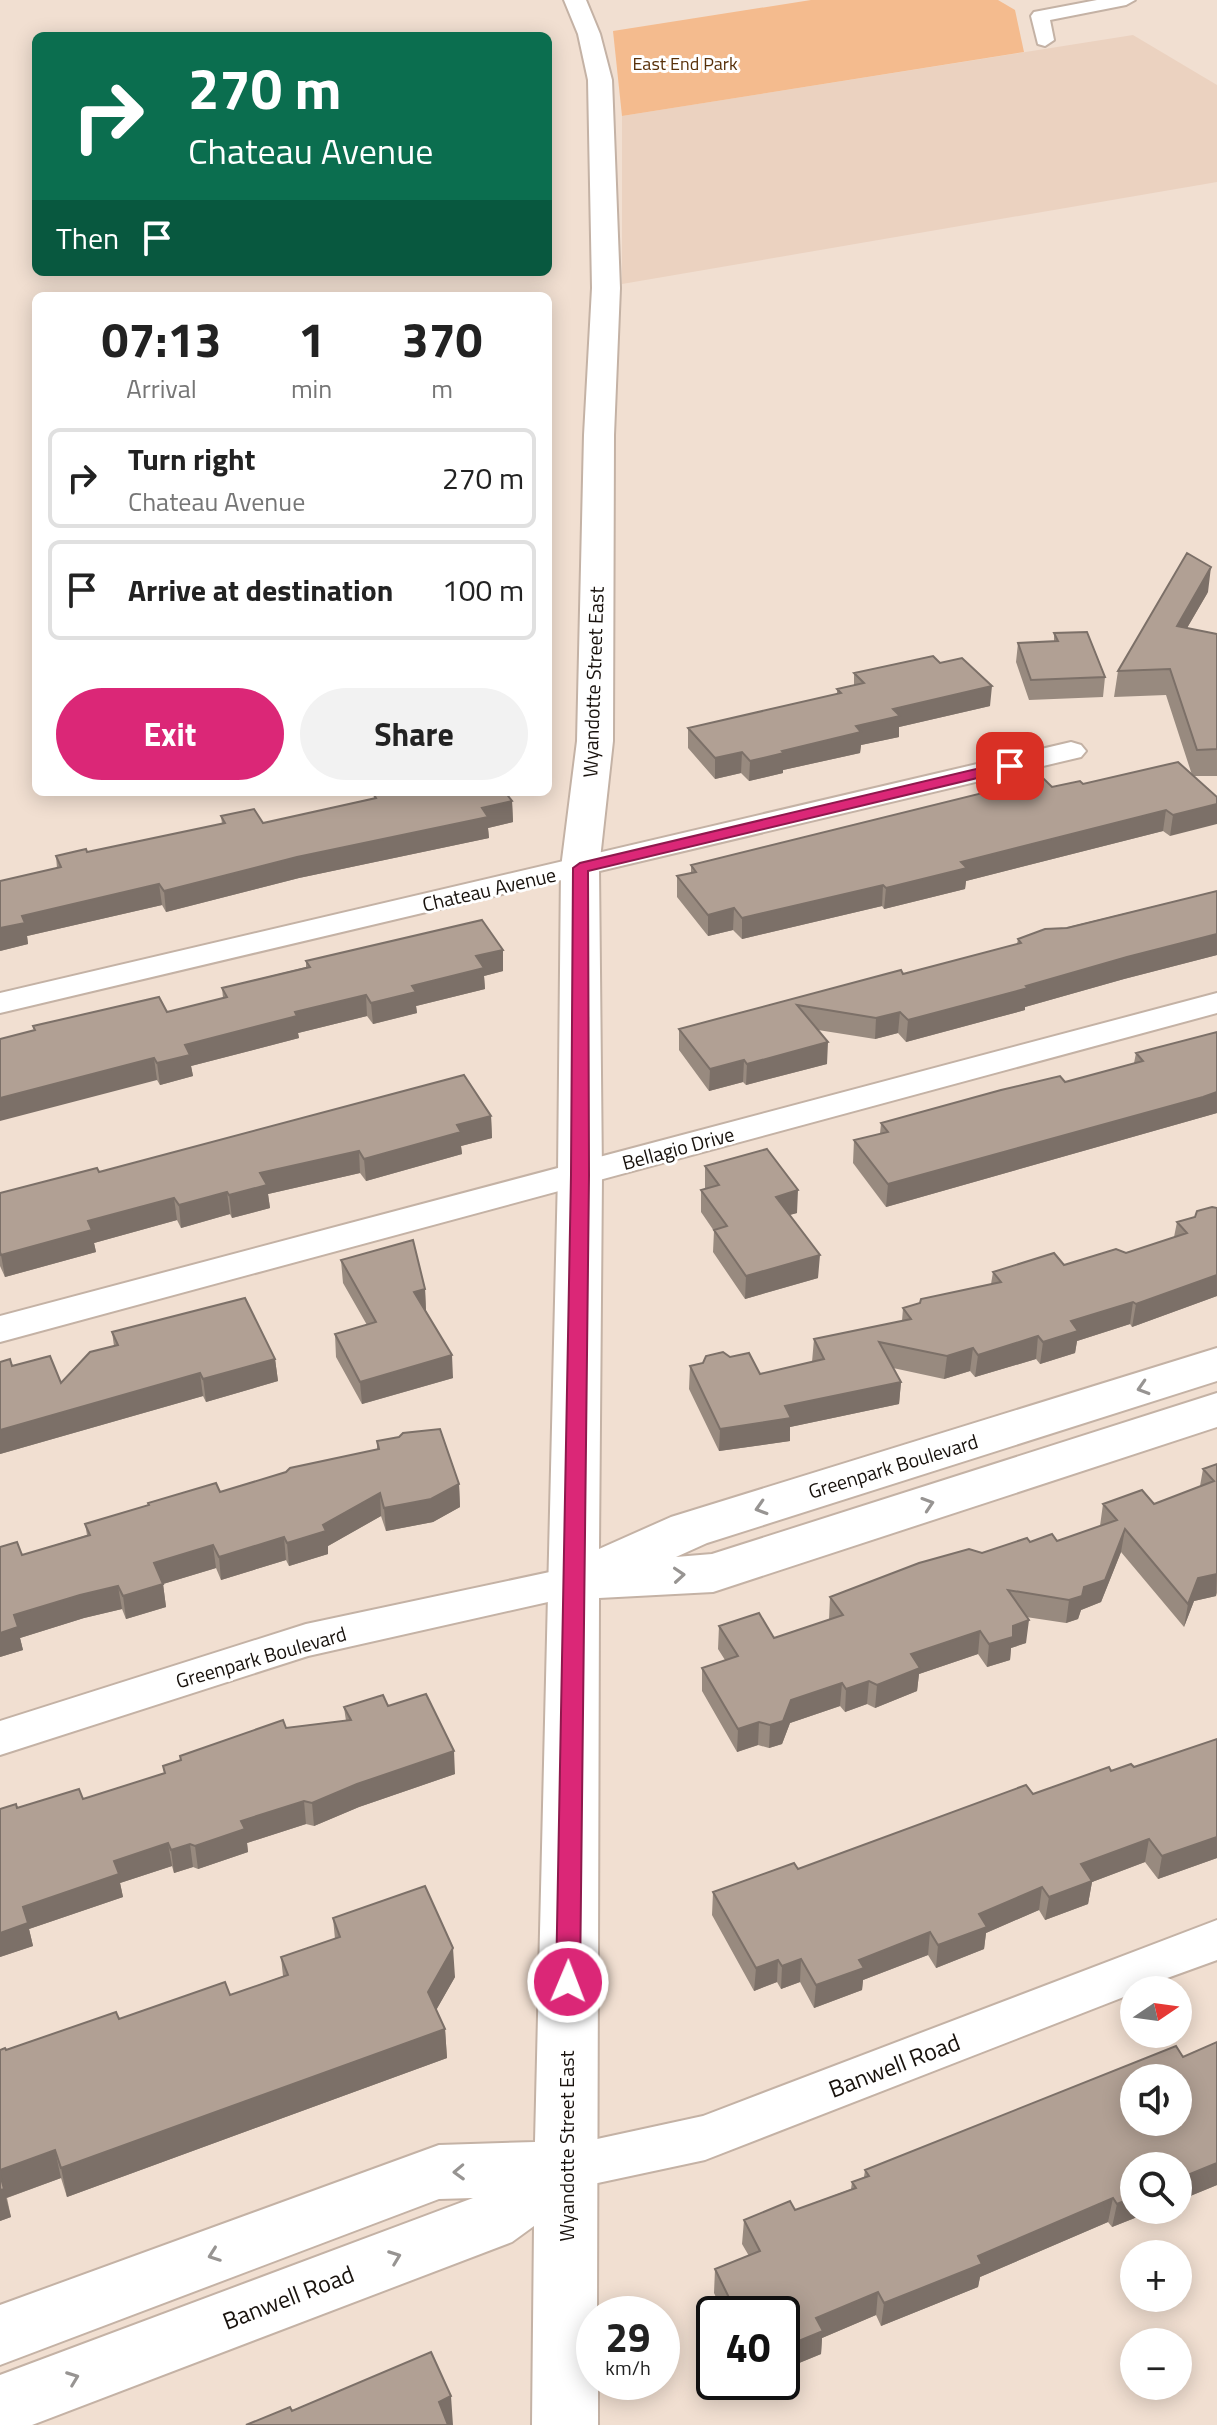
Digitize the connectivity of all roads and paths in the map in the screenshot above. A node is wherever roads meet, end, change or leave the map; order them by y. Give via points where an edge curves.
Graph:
1 (575, 0) edge
2 (1126, 0) edge
3 (1045, 40) dead end
4 (1071, 751) dead end
5 (580, 868) junction
6 (0, 1003) edge
7 (1217, 1003) edge
8 (580, 1175) junction
9 (0, 1329) edge
10 (1217, 1364) edge
11 (1217, 1410) edge
12 (573, 1582) junction
13 (0, 1738) edge
14 (1217, 1940) edge
15 (565, 2168) junction
16 (0, 2335) edge
17 (0, 2406) edge
18 (565, 2425) edge

1 - 5 street, Wyandotte Street East via 600,80 606,288 595,741
2 - 3 street via 1040,16
4 - 5 street, Chateau Avenue
5 - 6 street, Chateau Avenue
5 - 8 street, Wyandotte Street East
7 - 8 street, Bellagio Drive
8 - 9 street, Bellagio Drive
8 - 12 street, Wyandotte Street East
10 -> 12 street, Greenpark Boulevard via 689,1530
12 -> 11 street, Greenpark Boulevard via 713,1573
12 - 13 street, Greenpark Boulevard via 306,1640
12 - 15 street, Wyandotte Street East
14 - 15 street, Banwell Road via 705,2138
15 -> 16 street, Banwell Road via 439,2172
17 -> 15 street, Banwell Road via 490,2222
15 - 18 street, Wyandotte Street East

